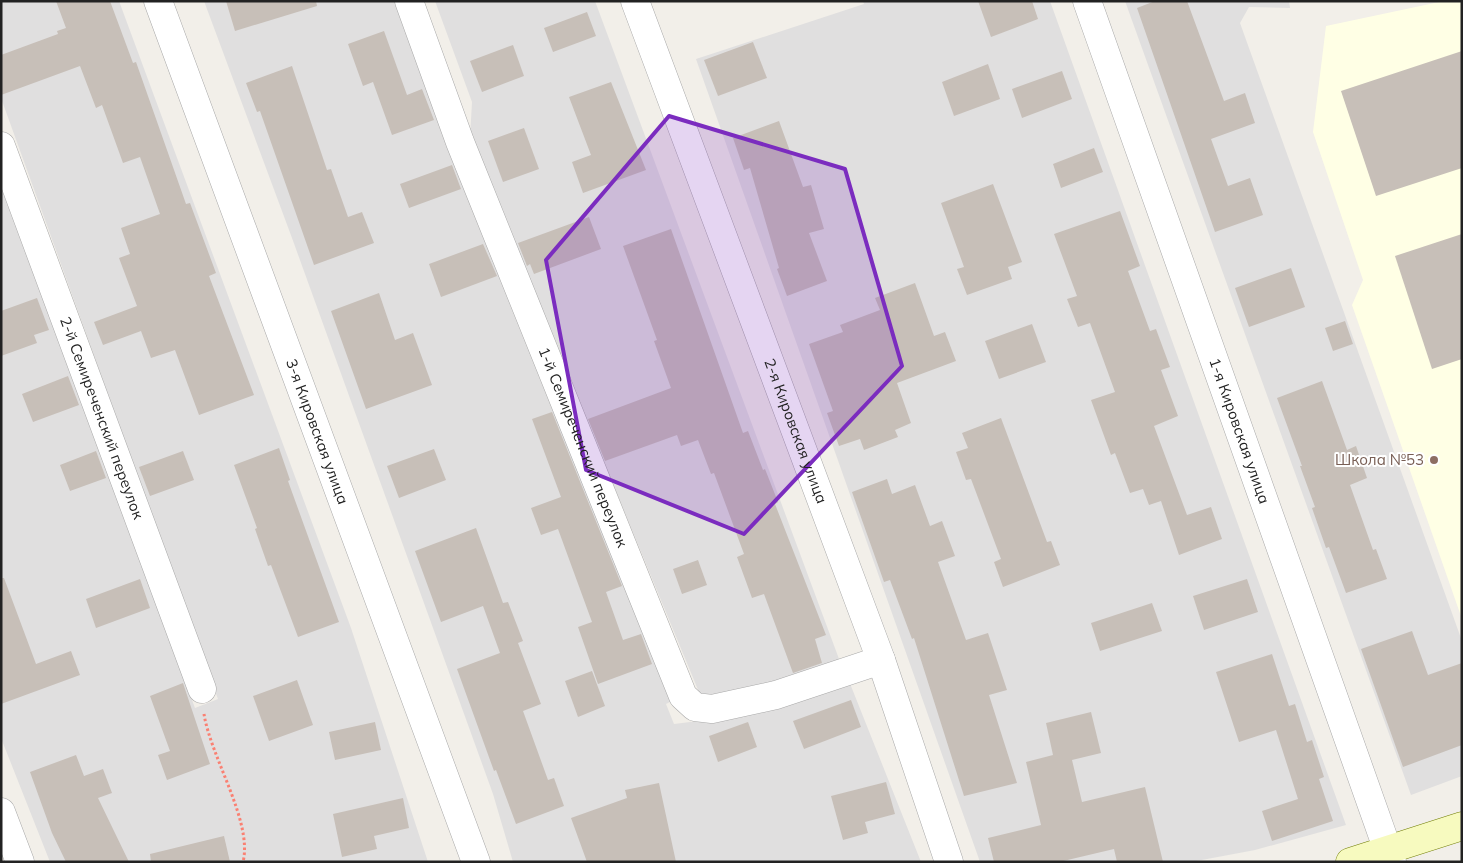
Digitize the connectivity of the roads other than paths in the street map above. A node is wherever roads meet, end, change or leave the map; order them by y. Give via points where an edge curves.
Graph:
1 (158, 1) edge
2 (409, 1) edge
3 (635, 1) edge
4 (1087, 1) edge
5 (1, 146) edge
6 (881, 660) junction
7 (202, 689) road end
8 (1, 812) edge
9 (1462, 826) edge
10 (1390, 856) edge
11 (20, 862) edge
12 (476, 862) edge
13 (949, 862) edge
14 (1350, 862) edge

1 - 12 street, 3-я Кировская улица
2 - 6 street, 1-й Семиреченский переулок via 464,151 683,696 695,706 712,710 776,695
3 - 6 street, 2-я Кировская улица
4 - 10 street, 1-я Кировская улица
5 - 7 street, 2-й Семиреченский переулок
6 - 13 street, 2-я Кировская улица
8 - 11 street
9 - 10 street
10 - 14 street

